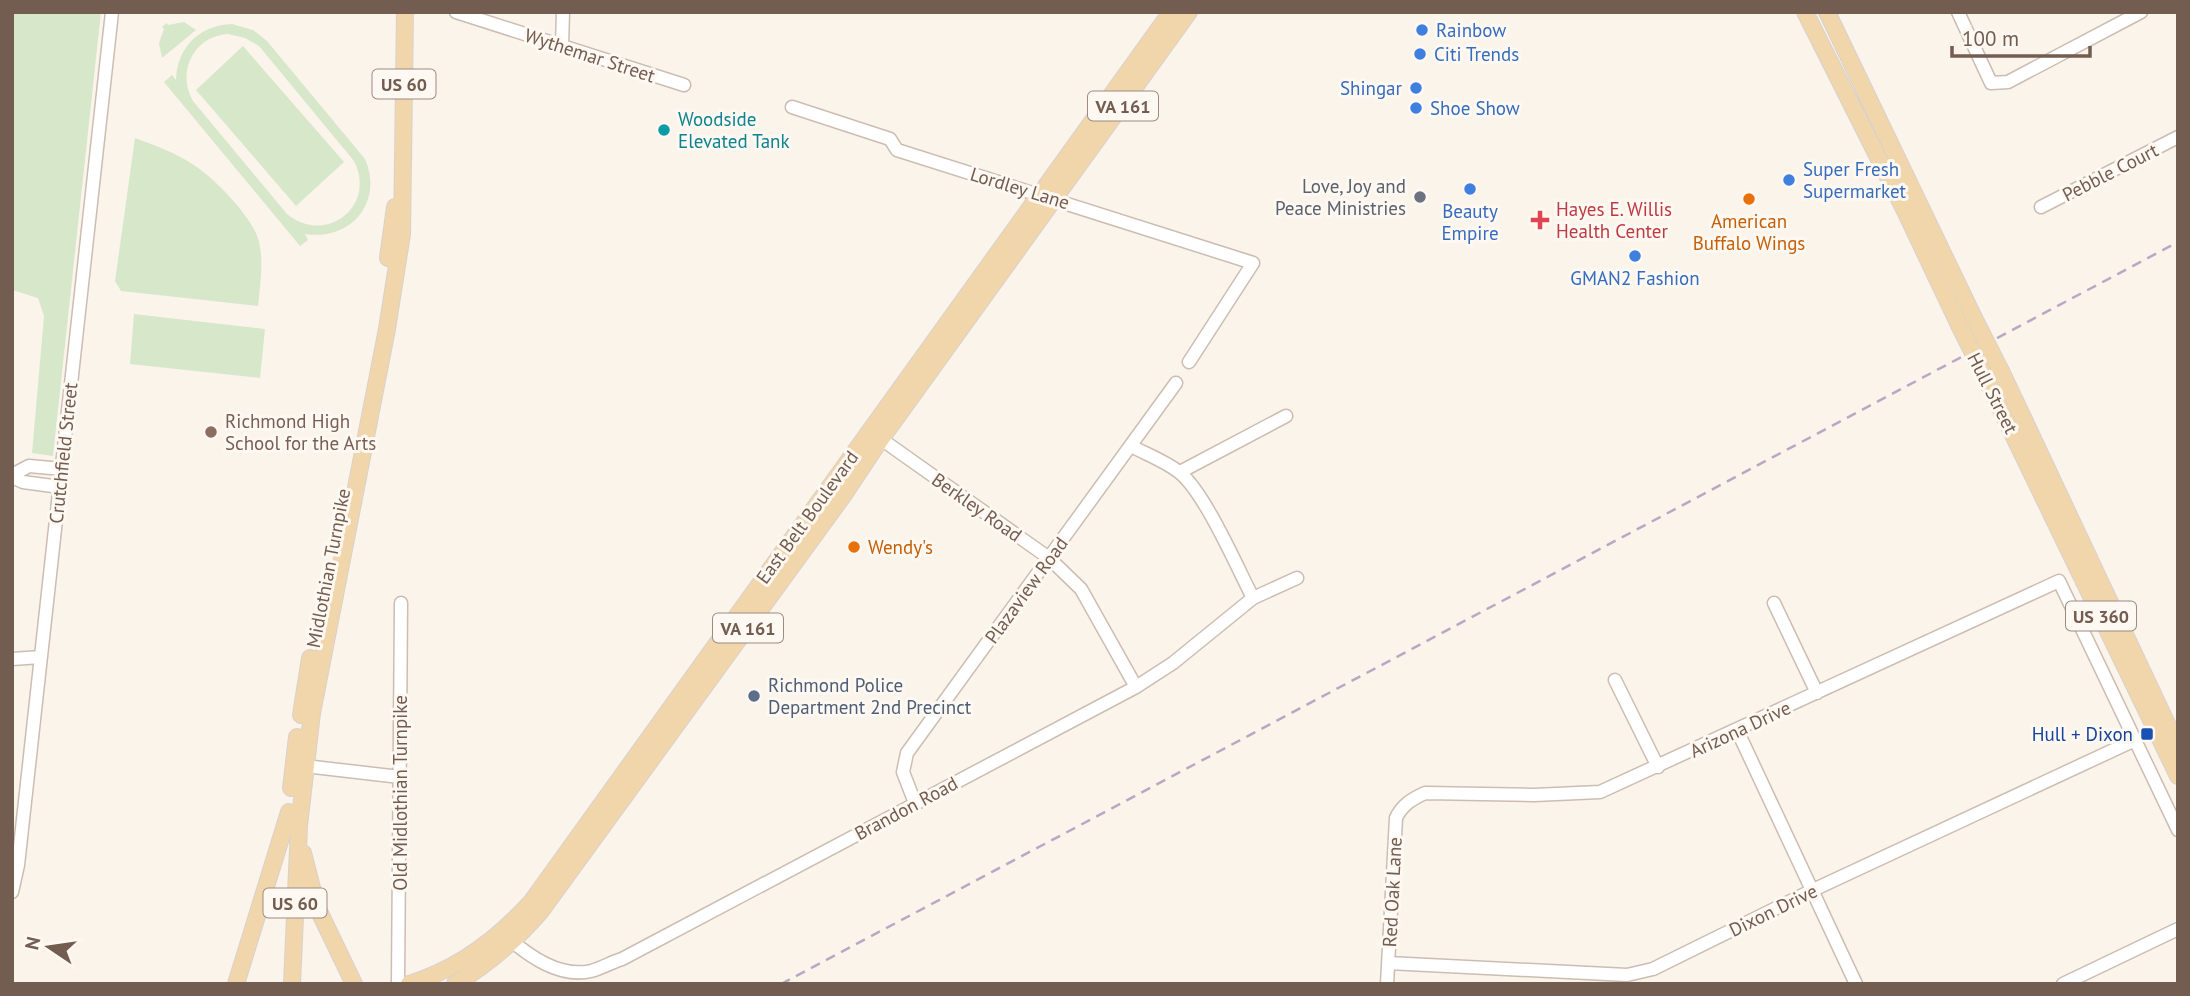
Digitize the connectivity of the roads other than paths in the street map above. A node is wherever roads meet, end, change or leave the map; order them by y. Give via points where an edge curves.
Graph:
1 (112, 12) edge
2 (405, 12) edge
3 (456, 12) edge
4 (563, 12) edge
5 (1171, 12) edge
6 (1189, 12) edge
7 (1805, 12) edge
8 (1828, 12) edge
9 (1958, 12) edge
10 (2141, 12) edge
11 (562, 46) junction
12 (684, 85) dead end
13 (792, 107) dead end
14 (2178, 137) edge
15 (403, 156) junction
16 (1037, 195) junction
17 (1054, 199) junction
18 (2041, 207) dead end
19 (1189, 362) dead end
20 (1176, 383) dead end
21 (1286, 416) dead end
22 (875, 435) junction
23 (1131, 446) junction
24 (62, 469) junction
25 (1180, 472) junction
26 (12, 476) edge
27 (60, 487) junction
28 (1049, 558) junction
29 (1297, 578) dead end
30 (1253, 597) junction
31 (401, 603) dead end
32 (1774, 603) dead end
33 (41, 656) junction
34 (12, 659) edge
35 (1615, 680) dead end
36 (1136, 687) junction
37 (1817, 693) junction
38 (1737, 730) junction
39 (2135, 740) junction
40 (2178, 747) edge
41 (305, 766) junction
42 (1658, 767) junction
43 (2178, 776) edge
44 (400, 777) junction
45 (915, 803) junction
46 (1406, 804) joint
47 (289, 812) junction
48 (299, 826) junction
49 (2178, 830) edge
50 (1813, 890) junction
51 (12, 892) edge
52 (2178, 929) edge
53 (508, 937) junction
54 (1388, 963) junction
55 (352, 977) edge
56 (288, 982) edge
57 (236, 984) edge
58 (368, 984) edge
59 (398, 984) edge
60 (409, 984) edge
61 (455, 984) edge
62 (1387, 984) edge
63 (1856, 984) edge
64 (2063, 984) edge

1 - 24 street, Crutchfield Street
2 - 15 main road, Midlothian Turnpike / US 60
3 - 11 street, Wythemar Street
4 - 11 street
5 - 16 main road, East Belt Boulevard / VA 161
6 - 17 main road, East Belt Boulevard / VA 161
7 - 43 main road, Hull Street / US 360, bridge
8 - 40 main road, Hull Street / US 360, bridge
9 - 10 street via 1991,83 2008,82
11 - 12 street, Wythemar Street
13 - 16 street, Lordley Lane via 890,139 897,150
14 - 18 street, Pebble Court
15 - 41 main road, Midlothian Turnpike / US 60 via 404,217 398,267 322,654
15 - 47 main road, Midlothian Turnpike / US 60 via 376,331 307,672
16 - 17 street, Lordley Lane
16 - 22 main road, East Belt Boulevard / VA 161
17 - 19 street, Lordley Lane via 1253,263
17 - 22 main road, East Belt Boulevard / VA 161
20 - 23 street, Plazaview Road
21 - 25 street
22 - 28 street, Berkley Road
22 - 53 main road, East Belt Boulevard / VA 161 via 844,496 541,911
23 - 25 street
23 - 28 street, Plazaview Road
24 - 26 street via 29,466
24 - 27 street, Crutchfield Street
25 - 30 street via 1204,504
26 - 27 street
27 - 33 street, Crutchfield Street
28 - 36 street, Berkley Road via 1082,589
28 - 45 street, Plazaview Road via 907,753 903,772
29 - 30 street, Brandon Road
30 - 36 street, Brandon Road via 1173,663
31 - 44 street, Old Midlothian Turnpike
32 - 37 street
33 - 34 street
33 - 51 street, Crutchfield Street
35 - 42 street
36 - 45 street, Brandon Road
37 - 38 street, Arizona Drive
37 - 39 street, Arizona Drive via 2059,581
38 - 42 street, Arizona Drive
38 - 50 street
39 - 49 street
39 - 50 street, Dixon Drive
41 - 44 street
41 - 48 main road, Midlothian Turnpike / US 60
42 - 46 street, Arizona Drive via 1600,792 1424,793
44 - 59 street, Old Midlothian Turnpike
45 - 53 street, Brandon Road via 591,971 545,964
46 - 54 street, Red Oak Lane via 1396,818
47 - 56 main road, Midlothian Turnpike / US 60
47 - 57 main road
48 - 55 main road via 312,892
48 - 56 main road, Midlothian Turnpike / US 60
50 - 54 street, Dixon Drive via 1641,973
50 - 63 street
52 - 64 street
53 - 60 main road, East Belt Boulevard / VA 161
53 - 61 main road, East Belt Boulevard / VA 161 via 489,962
54 - 62 street, Red Oak Lane
55 - 58 main road

